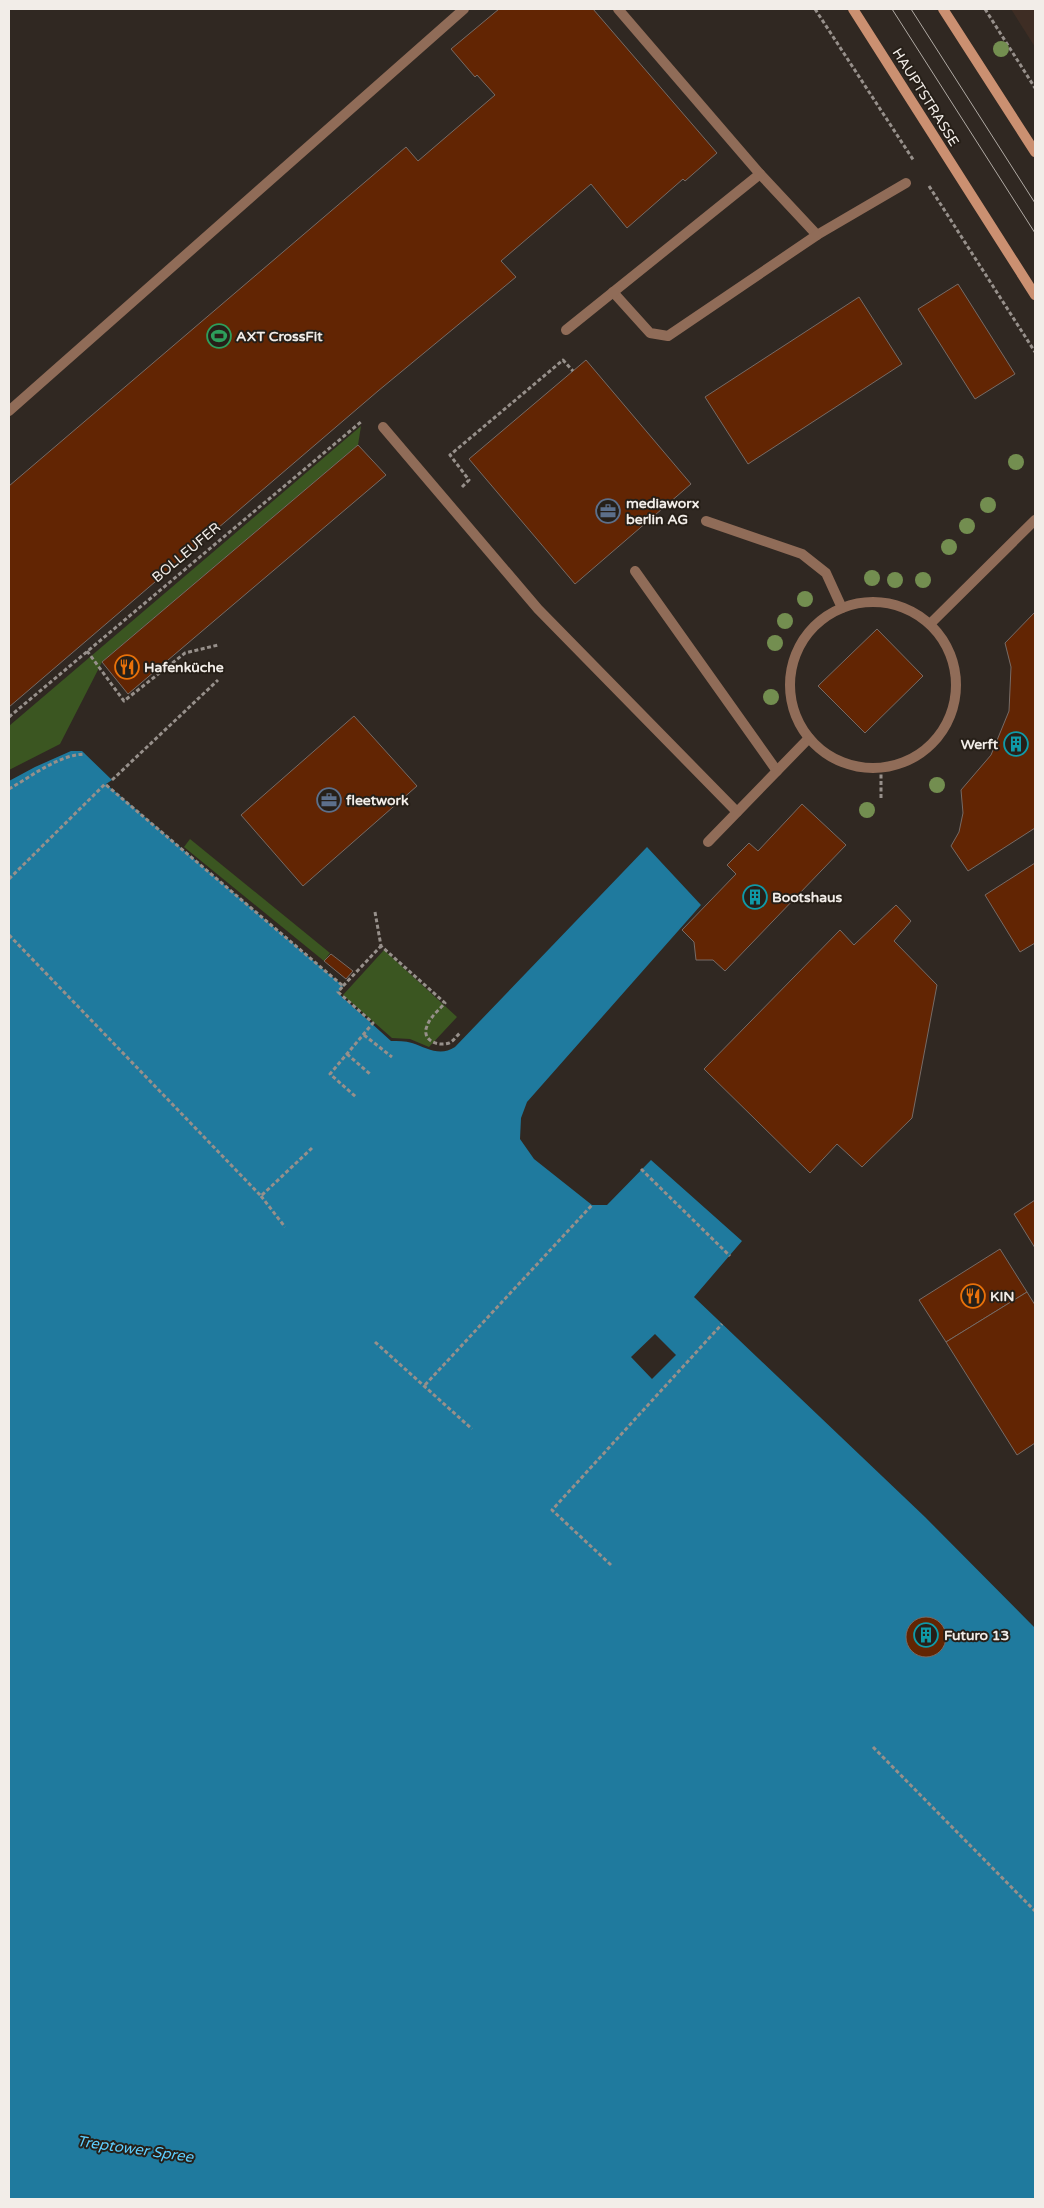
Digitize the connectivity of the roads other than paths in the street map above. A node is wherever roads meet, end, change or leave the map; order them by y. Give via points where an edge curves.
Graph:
1 (464, 9) edge
2 (618, 9) edge
3 (853, 9) edge
4 (943, 9) edge
5 (1035, 152) edge
6 (760, 174) junction
7 (906, 183) dead end
8 (817, 235) junction
9 (612, 292) junction
10 (1035, 296) edge
11 (566, 330) dead end
12 (9, 411) edge
13 (383, 427) road end
14 (1035, 520) edge
15 (706, 522) dead end
16 (635, 571) dead end
17 (842, 608) junction
18 (930, 624) junction
19 (808, 738) junction
20 (777, 770) junction
21 (737, 812) junction
22 (708, 842) dead end

1 - 12 street
2 - 6 street
3 - 10 main road, HAUPTSTRASSE
4 - 5 main road
6 - 8 street
6 - 9 street
7 - 8 street
8 - 9 street via 668,336 650,333
9 - 11 street
13 - 21 street via 538,609
14 - 18 street
15 - 17 street via 802,554 826,573
16 - 20 street
17 - 18 street via 865,602 888,603 911,610
17 - 19 street via 820,621 803,641 792,665 790,690 795,716
18 - 19 street via 947,645 956,671 956,698 947,724 931,746 908,761 881,768 854,767 829,756
19 - 20 street
20 - 21 street
21 - 22 street

